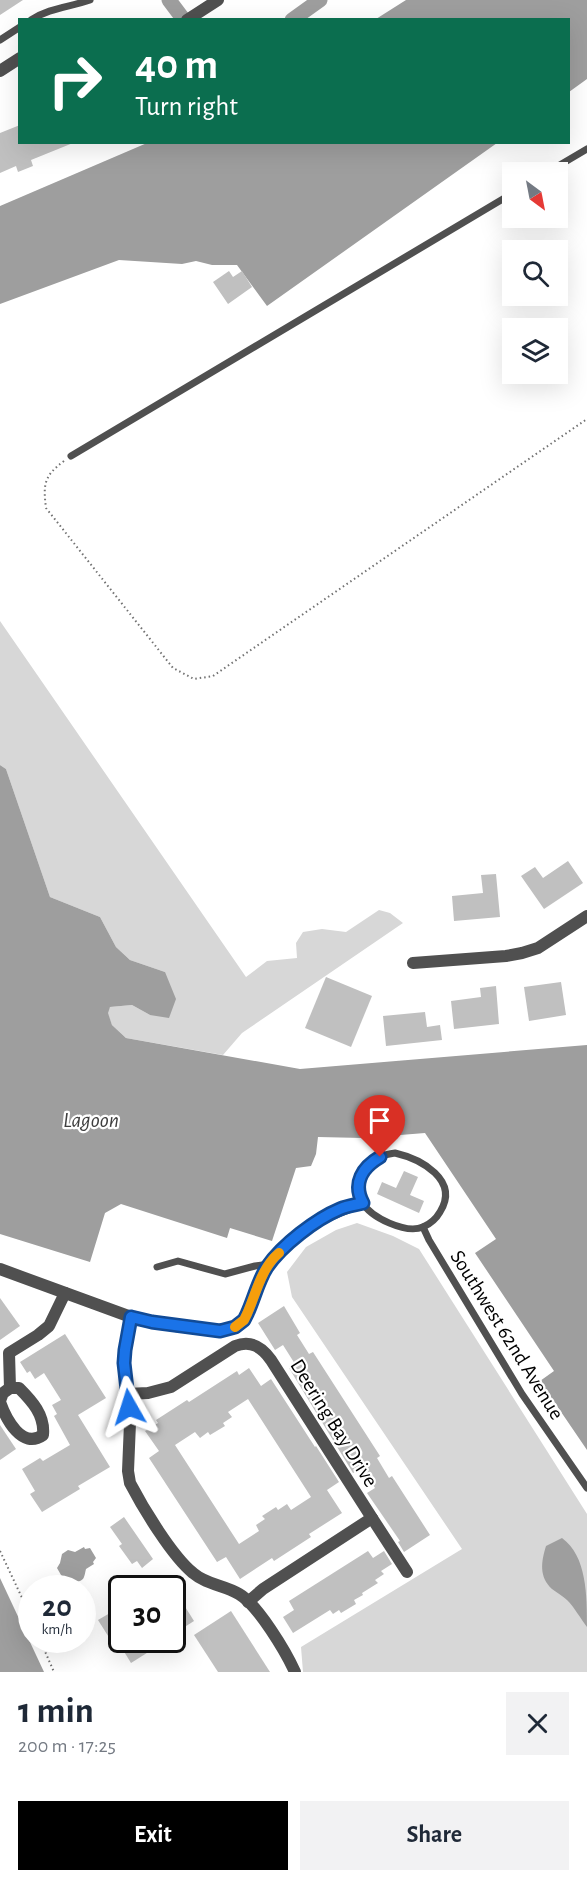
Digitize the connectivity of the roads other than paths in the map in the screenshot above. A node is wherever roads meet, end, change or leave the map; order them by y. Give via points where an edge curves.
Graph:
1 (90, 0) edge
2 (218, 0) edge
3 (34, 18) edge
4 (190, 18) edge
5 (18, 28) edge
6 (0, 40) edge
7 (18, 59) edge
8 (0, 71) edge
9 (587, 149) edge
10 (565, 162) edge
11 (502, 200) edge
12 (71, 456) road end
13 (587, 916) edge
14 (413, 963) dead end
15 (363, 1203) junction
16 (423, 1227) junction
17 (270, 1264) junction
18 (157, 1268) dead end
19 (0, 1269) edge
20 (65, 1293) junction
21 (131, 1317) junction
22 (10, 1388) junction
23 (127, 1394) junction
24 (0, 1402) edge
25 (587, 1488) edge
26 (372, 1518) junction
27 (407, 1572) dead end
28 (248, 1602) junction
29 (295, 1672) edge

1 - 3 lane
2 - 4 street
5 - 6 lane
7 - 8 street
9 - 10 lane
11 - 12 lane
13 - 14 street via 538,948 522,953
15 - 16 lane via 377,1216 400,1227
15 - 16 lane via 359,1182 364,1170 387,1154 403,1155 436,1173 445,1191 442,1208
15 - 17 street via 340,1209 313,1225
16 - 25 lane, Southwest 62nd Avenue via 522,1394
17 - 18 lane via 225,1274 178,1261
17 - 21 street via 244,1320 235,1327 220,1331
19 - 20 street
20 - 21 street
20 - 22 street via 49,1326 9,1353
21 - 23 street via 125,1350
22 - 24 street
22 - 24 street via 19,1388 29,1398 40,1414 43,1435 36,1440 18,1433
23 - 26 street, Deering Bay Drive via 171,1387 235,1346 258,1346 267,1353
23 - 28 street via 128,1472 135,1491 185,1566 205,1581 239,1594
26 - 27 street
26 - 28 street, Deering Bay Drive
28 - 29 street

